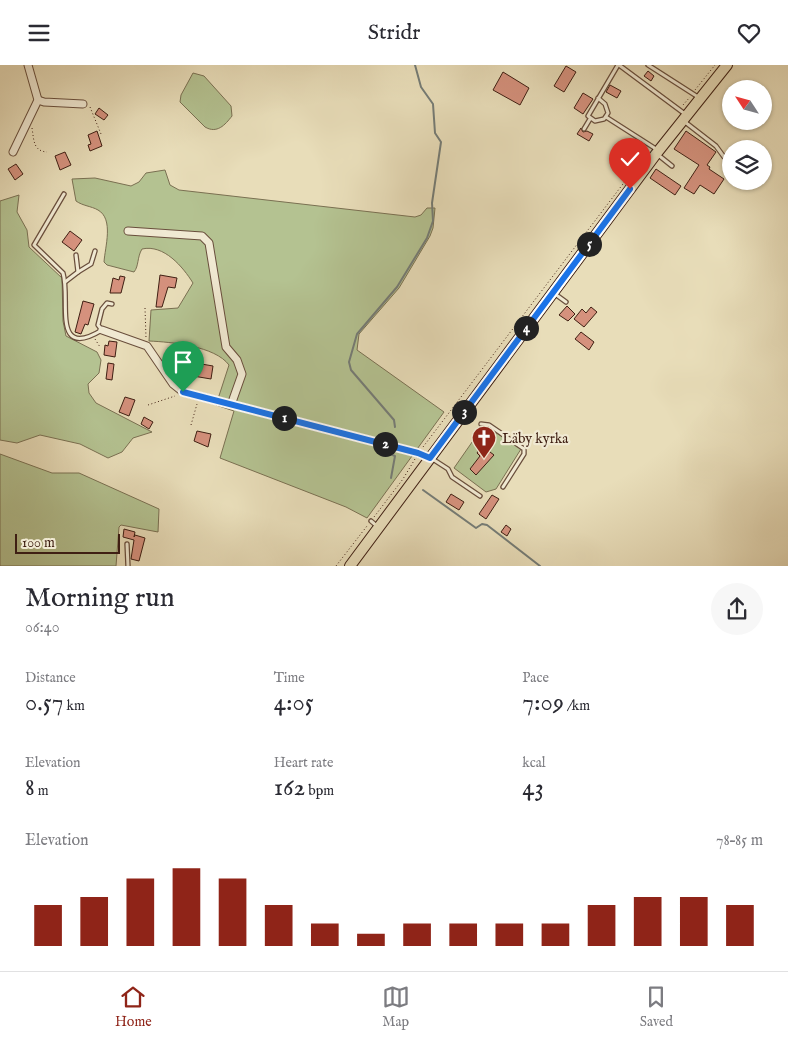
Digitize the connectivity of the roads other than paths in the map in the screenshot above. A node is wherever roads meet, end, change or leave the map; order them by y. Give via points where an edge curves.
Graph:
1 (28, 65) edge
2 (619, 65) edge
3 (648, 65) edge
4 (727, 65) edge
5 (696, 96) junction
6 (598, 98) junction
7 (38, 100) junction
8 (83, 104) road end
9 (683, 115) junction
10 (606, 117) junction
11 (590, 119) junction
12 (584, 129) dead end
13 (13, 153) dead end
14 (657, 153) junction
15 (722, 154) edge
16 (672, 166) dead end
17 (64, 194) dead end
18 (128, 231) dead end
19 (95, 251) dead end
20 (76, 255) dead end
21 (78, 272) junction
22 (64, 283) junction
23 (552, 293) junction
24 (112, 303) dead end
25 (566, 303) dead end
26 (99, 332) junction
27 (231, 405) junction
28 (481, 424) dead end
29 (430, 458) junction
30 (503, 487) dead end
31 (480, 497) dead end
32 (126, 544) dead end
33 (128, 566) edge
34 (350, 566) edge

1 - 7 street
2 - 6 lane
2 - 9 lane
3 - 5 lane
4 - 5 main road
5 - 9 main road
6 - 10 lane via 606,107
6 - 11 lane via 588,116
7 - 8 street
7 - 13 street
9 - 14 main road
9 - 15 lane
10 - 11 lane via 602,121
10 - 14 lane
11 - 12 lane
14 - 16 lane
14 - 23 main road
17 - 22 lane via 34,245 61,271
18 - 27 street via 202,236 209,243 226,347 242,374
19 - 21 lane via 90,264
20 - 21 lane
21 - 22 lane
22 - 26 lane via 69,335 83,339
23 - 25 lane
23 - 29 main road
24 - 26 lane via 107,303 102,309
26 - 27 street via 147,346 173,384 185,392
27 - 29 street
28 - 30 lane via 489,425 524,449
29 - 31 lane
29 - 34 main road via 375,524
32 - 33 lane

